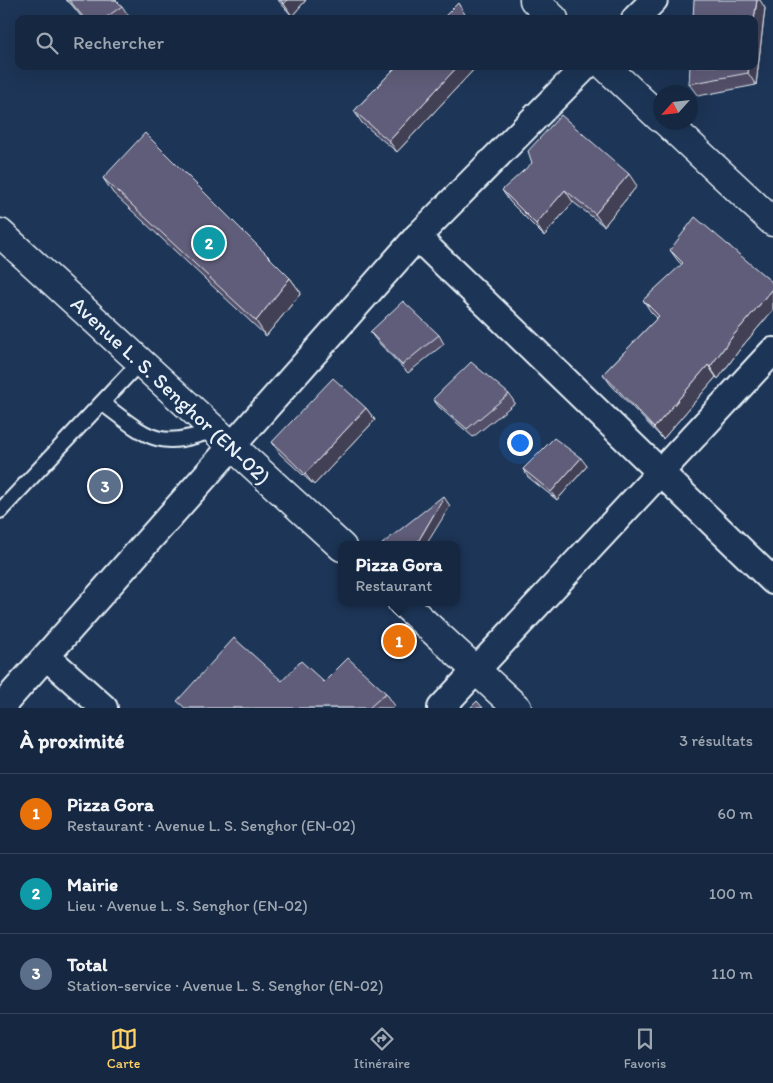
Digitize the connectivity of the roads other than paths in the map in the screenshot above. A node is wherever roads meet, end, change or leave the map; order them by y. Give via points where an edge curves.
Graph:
1 (534, 0) edge
2 (654, 0) edge
3 (550, 15) edge
4 (639, 15) edge
5 (582, 70) edge
6 (609, 70) edge
7 (653, 111) edge
8 (675, 130) edge
9 (773, 222) edge
10 (0, 233) edge
11 (417, 237) junction
12 (773, 351) edge
13 (140, 362) junction
14 (102, 403) junction
15 (223, 438) junction
16 (660, 472) junction
17 (0, 511) edge
18 (338, 543) edge
19 (773, 581) edge
20 (406, 606) edge
21 (47, 657) junction
22 (476, 670) junction
23 (0, 708) edge
24 (104, 708) edge
25 (441, 708) edge
26 (517, 708) edge

1 - 3 main road
2 - 4 street
5 - 11 street
6 - 7 main road
8 - 9 main road
10 - 13 main road, Avenue L. S. Senghor (EN-02)
11 - 15 street
11 - 16 street
12 - 16 street
13 - 14 lane
13 - 15 main road, Avenue L. S. Senghor (EN-02)
14 - 15 lane via 146,436 167,440
14 - 17 lane
15 - 18 main road, Avenue L. S. Senghor (EN-02)
15 - 21 street
16 - 19 street
16 - 22 street
20 - 22 main road
21 - 23 street
21 - 24 street
22 - 25 street
22 - 26 main road

